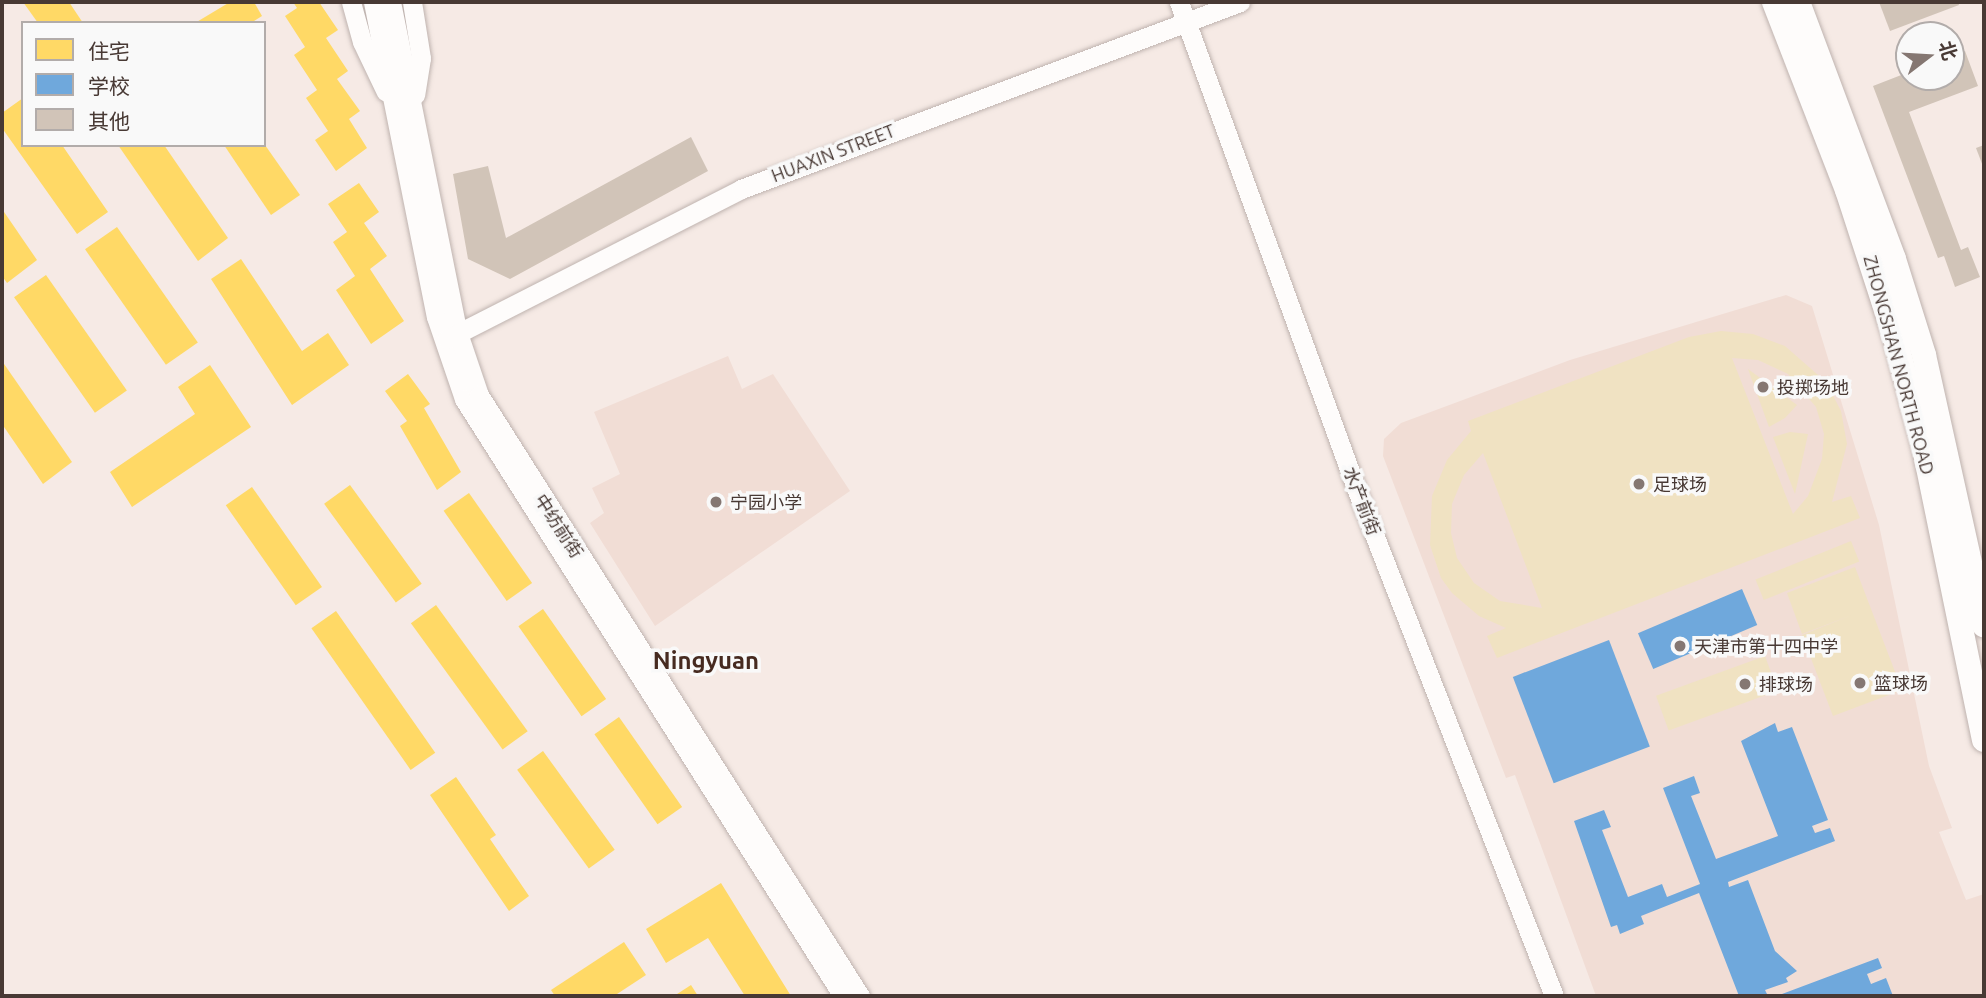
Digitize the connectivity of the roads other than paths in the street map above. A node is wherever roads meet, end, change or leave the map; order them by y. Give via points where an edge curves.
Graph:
1 (351, 2) edge
2 (373, 2) edge
3 (391, 2) edge
4 (412, 2) edge
5 (1179, 2) edge
6 (1240, 2) edge
7 (1774, 2) edge
8 (1798, 2) edge
9 (1186, 21) junction
10 (414, 100) junction
11 (392, 102) junction
12 (450, 337) junction
13 (1981, 593) edge
14 (1984, 625) edge
15 (1984, 740) edge
16 (843, 996) edge
17 (860, 996) edge
18 (1554, 996) edge

1 - 11 street via 372,67
2 - 11 street
3 - 10 street, 中纺前街
4 - 10 street via 421,58
5 - 9 street, 水产前街
6 - 9 street, HUAXIN STREET
7 - 15 main road, ZHONGSHAN NORTH ROAD via 1847,190 1895,338 1924,448
8 - 13 main road, ZHONGSHAN NORTH ROAD via 1894,259 1924,355
9 - 12 street, HUAXIN STREET via 741,189
9 - 18 street, 水产前街 via 1356,488
10 - 12 street, 中纺前街
11 - 12 street
12 - 16 street via 479,426
12 - 17 street, 中纺前街 via 496,426
13 - 14 main road, ZHONGSHAN NORTH ROAD

